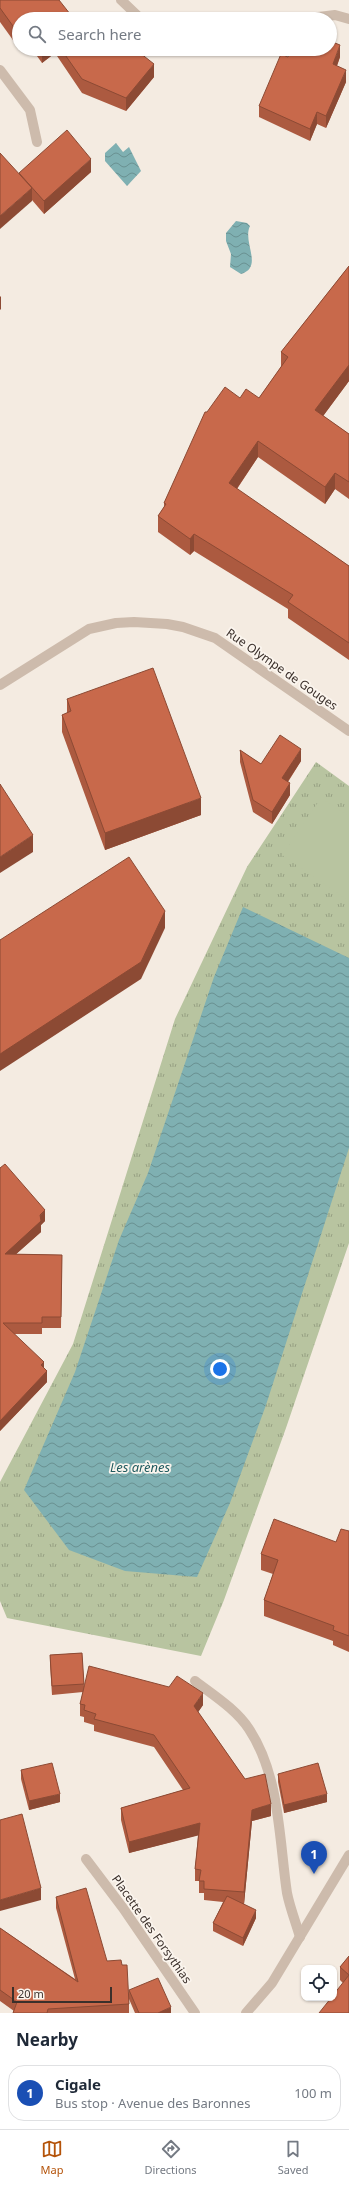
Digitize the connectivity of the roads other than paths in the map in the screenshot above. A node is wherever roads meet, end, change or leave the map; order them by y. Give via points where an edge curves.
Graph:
1 (120, 0) edge
2 (133, 12) edge
3 (337, 16) edge
4 (349, 19) edge
5 (0, 70) edge
6 (37, 142) dead end
7 (0, 684) edge
8 (349, 731) edge
9 (195, 1681) dead end
10 (349, 1855) edge
11 (86, 1860) dead end
12 (300, 1937) junction
13 (196, 2013) edge
14 (246, 2013) edge

1 - 2 street
3 - 4 street
5 - 6 street via 30,110
7 - 8 street, Rue Olympe de Gouges via 89,629 128,622 183,626 215,638
9 - 12 street via 224,1703 249,1729 266,1766 278,1818 288,1895
10 - 12 street
11 - 13 street, Placette des Forsythias via 123,1908
12 - 14 street via 272,1983

